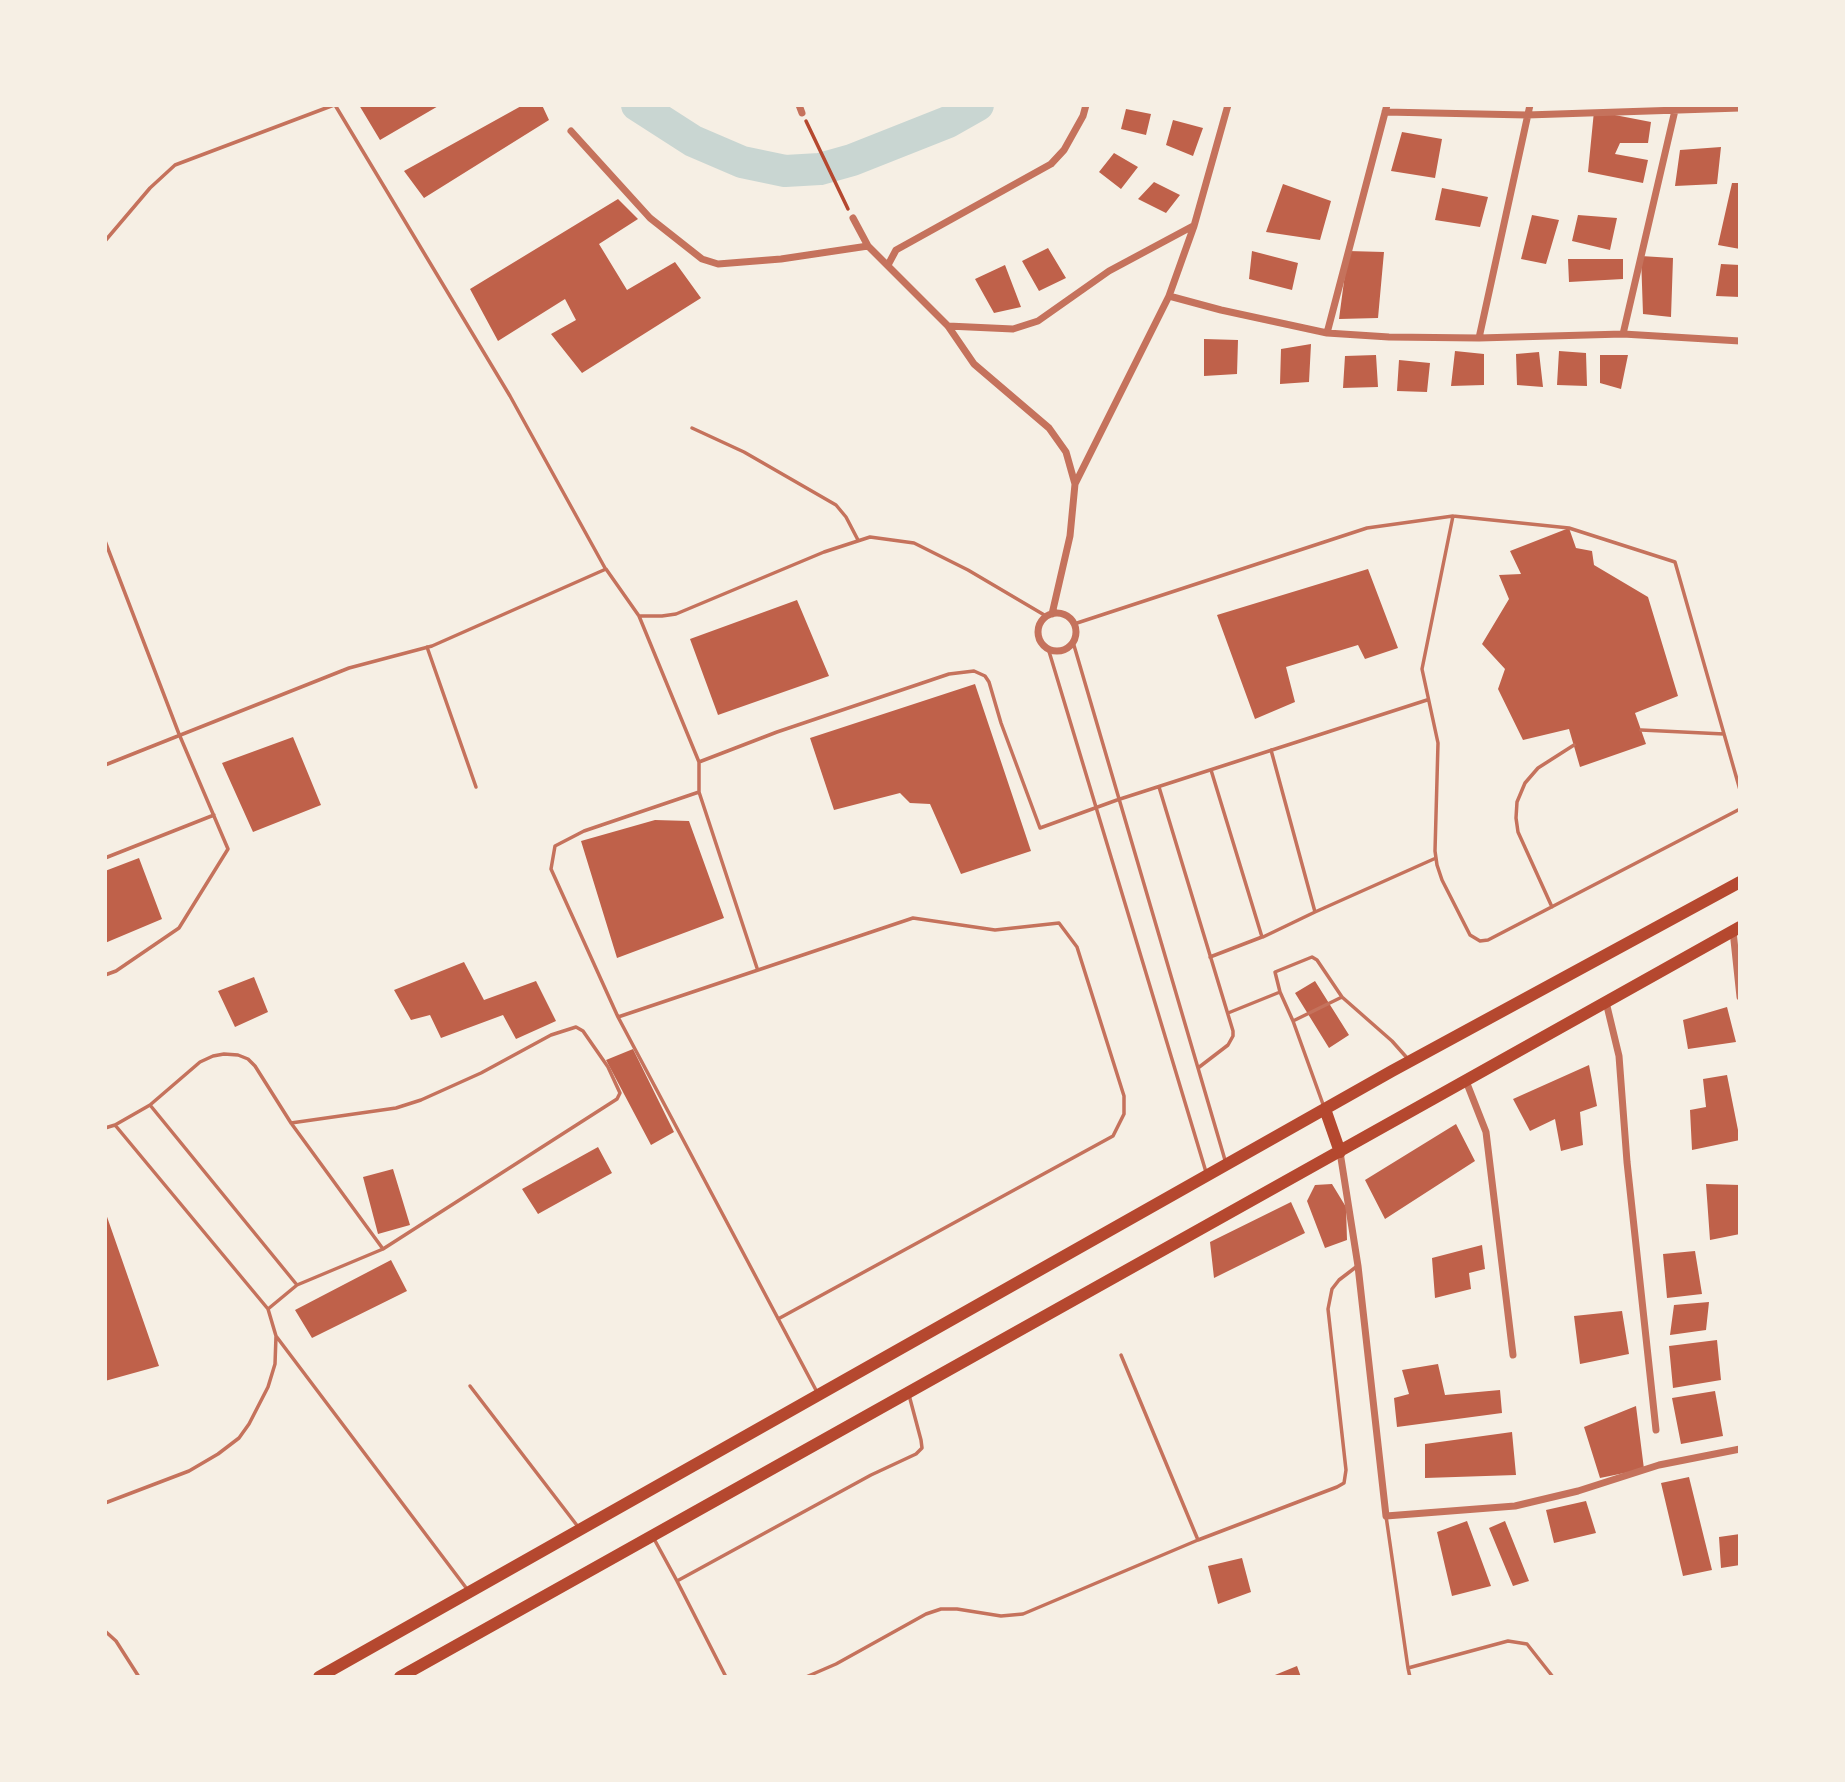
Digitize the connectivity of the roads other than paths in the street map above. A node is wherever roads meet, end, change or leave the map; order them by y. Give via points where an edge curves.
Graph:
1 (334, 105) edge
2 (1086, 105) edge
3 (1228, 105) edge
4 (1530, 105) edge
5 (1675, 107) edge
6 (1740, 108) edge
7 (1386, 109) edge
8 (1527, 115) junction
9 (571, 131) dead end
10 (853, 218) road end
11 (1194, 226) junction
12 (105, 240) edge
13 (868, 246) junction
14 (888, 265) junction
15 (1168, 296) junction
16 (948, 326) junction
17 (1326, 333) junction
18 (1623, 334) junction
19 (1479, 338) junction
20 (1740, 341) edge
21 (691, 428) dead end
22 (1075, 484) junction
23 (1453, 516) junction
24 (858, 540) junction
25 (105, 541) edge
26 (606, 569) junction
27 (1049, 615) junction
28 (639, 617) junction
29 (1074, 624) junction
30 (1073, 642) junction
31 (427, 647) junction
32 (1048, 648) junction
33 (1427, 700) junction
34 (1641, 730) dead end
35 (179, 734) junction
36 (1724, 734) junction
37 (1573, 746) dead end
38 (1270, 750) junction
39 (698, 762) junction
40 (105, 765) edge
41 (1211, 770) junction
42 (476, 787) dead end
43 (1159, 787) junction
44 (1740, 790) edge
45 (699, 792) junction
46 (1117, 800) junction
47 (1096, 807) junction
48 (1740, 809) edge
49 (214, 816) junction
50 (1436, 858) junction
51 (105, 859) edge
52 (1740, 882) edge
53 (1552, 907) junction
54 (1315, 912) junction
55 (1736, 929) edge
56 (1262, 937) junction
57 (1210, 957) junction
58 (757, 969) junction
59 (105, 975) edge
60 (1280, 992) junction
61 (1342, 997) junction
62 (1740, 997) edge
63 (1606, 1002) junction
64 (1228, 1013) junction
65 (618, 1017) junction
66 (1293, 1021) junction
67 (1410, 1061) junction
68 (1198, 1068) junction
69 (1466, 1081) junction
70 (150, 1105) junction
71 (1325, 1109) junction
72 (291, 1123) junction
73 (115, 1125) junction
74 (105, 1128) edge
75 (1340, 1152) junction
76 (1227, 1165) junction
77 (1207, 1175) junction
78 (383, 1249) junction
79 (1358, 1266) junction
80 (297, 1285) junction
81 (268, 1309) junction
82 (778, 1320) junction
83 (276, 1336) junction
84 (1121, 1355) dead end
85 (1513, 1355) dead end
86 (470, 1386) dead end
87 (908, 1393) junction
88 (818, 1394) junction
89 (1656, 1430) dead end
90 (1740, 1450) edge
91 (105, 1503) edge
92 (1386, 1516) junction
93 (579, 1528) junction
94 (652, 1536) junction
95 (1198, 1540) junction
96 (677, 1581) junction
97 (468, 1591) junction
98 (105, 1631) edge
99 (1408, 1668) junction
100 (139, 1677) edge
101 (319, 1677) edge
102 (400, 1677) edge
103 (726, 1677) edge
104 (806, 1677) edge
105 (1410, 1677) edge
106 (1553, 1677) edge

1 - 12 lane via 175,165
1 - 26 lane via 510,396
2 - 14 street via 1064,150 1051,164 896,250
3 - 11 street
4 - 8 street
5 - 6 street
5 - 8 street
5 - 18 street
7 - 8 street
7 - 17 street
8 - 19 street
9 - 13 street via 650,218 702,259 718,264
10 - 13 street
11 - 15 street
11 - 16 street via 1109,271 1038,321 1013,329
13 - 14 street
14 - 16 street
15 - 17 street
15 - 22 street
16 - 22 street via 974,364 1049,428 1066,452
17 - 19 street
18 - 19 street
18 - 20 street
21 - 24 lane via 744,452 836,505
22 - 27 street via 1070,536
23 - 29 lane via 1367,528
23 - 33 lane via 1422,669
23 - 36 lane via 1569,528 1675,562
24 - 27 lane via 870,537 914,543
24 - 28 lane via 676,614
25 - 35 lane
26 - 28 lane
26 - 31 lane
27 - 29 street via 1065,615
27 - 32 street via 1038,632
28 - 39 lane
29 - 30 street
30 - 32 street via 1059,650
30 - 46 lane
31 - 35 lane via 349,668
31 - 42 lane
32 - 47 lane
33 - 38 lane
33 - 50 lane via 1439,751
34 - 36 lane
35 - 40 lane
35 - 49 lane
36 - 44 lane
37 - 53 lane via 1538,768 1517,802 1518,832
38 - 41 lane
38 - 54 lane
39 - 45 lane
39 - 47 lane via 949,674 974,671 989,682 1040,828
41 - 43 lane
41 - 56 lane
43 - 46 lane
43 - 57 lane
45 - 58 lane
45 - 65 lane via 584,831 555,846 551,869 555,881
46 - 47 lane
46 - 68 lane
47 - 77 lane
48 - 53 lane
49 - 51 lane
49 - 59 lane via 228,849 179,928
50 - 53 lane via 1470,935 1480,941
50 - 54 lane
52 - 67 main road
54 - 56 lane
55 - 62 street
55 - 63 main road
56 - 57 lane
57 - 64 lane
58 - 65 lane
58 - 82 lane via 913,918 995,930 1059,923 1080,954 1124,1096 1125,1114 1113,1136
60 - 61 lane via 1275,972 1315,958
60 - 64 lane
60 - 66 lane
61 - 66 lane
61 - 67 lane
63 - 69 main road
63 - 89 street via 1619,1056
64 - 68 lane via 1231,1040
65 - 82 lane
66 - 71 lane
67 - 71 main road
68 - 76 lane
69 - 75 main road
69 - 85 street via 1486,1132
70 - 72 lane via 200,1062 224,1054 238,1055 255,1066
70 - 73 lane
70 - 80 lane
71 - 75 main road
71 - 76 main road
72 - 78 lane
72 - 78 lane via 396,1108 481,1073 571,1027 588,1036 614,1079 620,1093 617,1099
73 - 74 lane
73 - 81 lane
75 - 79 street
75 - 87 main road
76 - 77 main road
77 - 88 main road
78 - 80 lane
79 - 92 street
79 - 95 lane via 1332,1289 1328,1309 1344,1483
80 - 81 lane
81 - 83 lane
82 - 88 lane
83 - 91 lane via 268,1387 239,1438 189,1471
83 - 97 lane
84 - 95 lane
86 - 93 lane
87 - 94 main road
87 - 96 lane via 921,1440 919,1452
88 - 93 main road
90 - 92 street via 1659,1465 1515,1506
92 - 99 lane
93 - 97 main road
94 - 96 lane
94 - 102 main road
95 - 104 lane via 1023,1614 941,1609 926,1614
96 - 103 lane
97 - 101 main road
98 - 100 lane
99 - 105 lane
99 - 106 lane via 1508,1641 1527,1644

